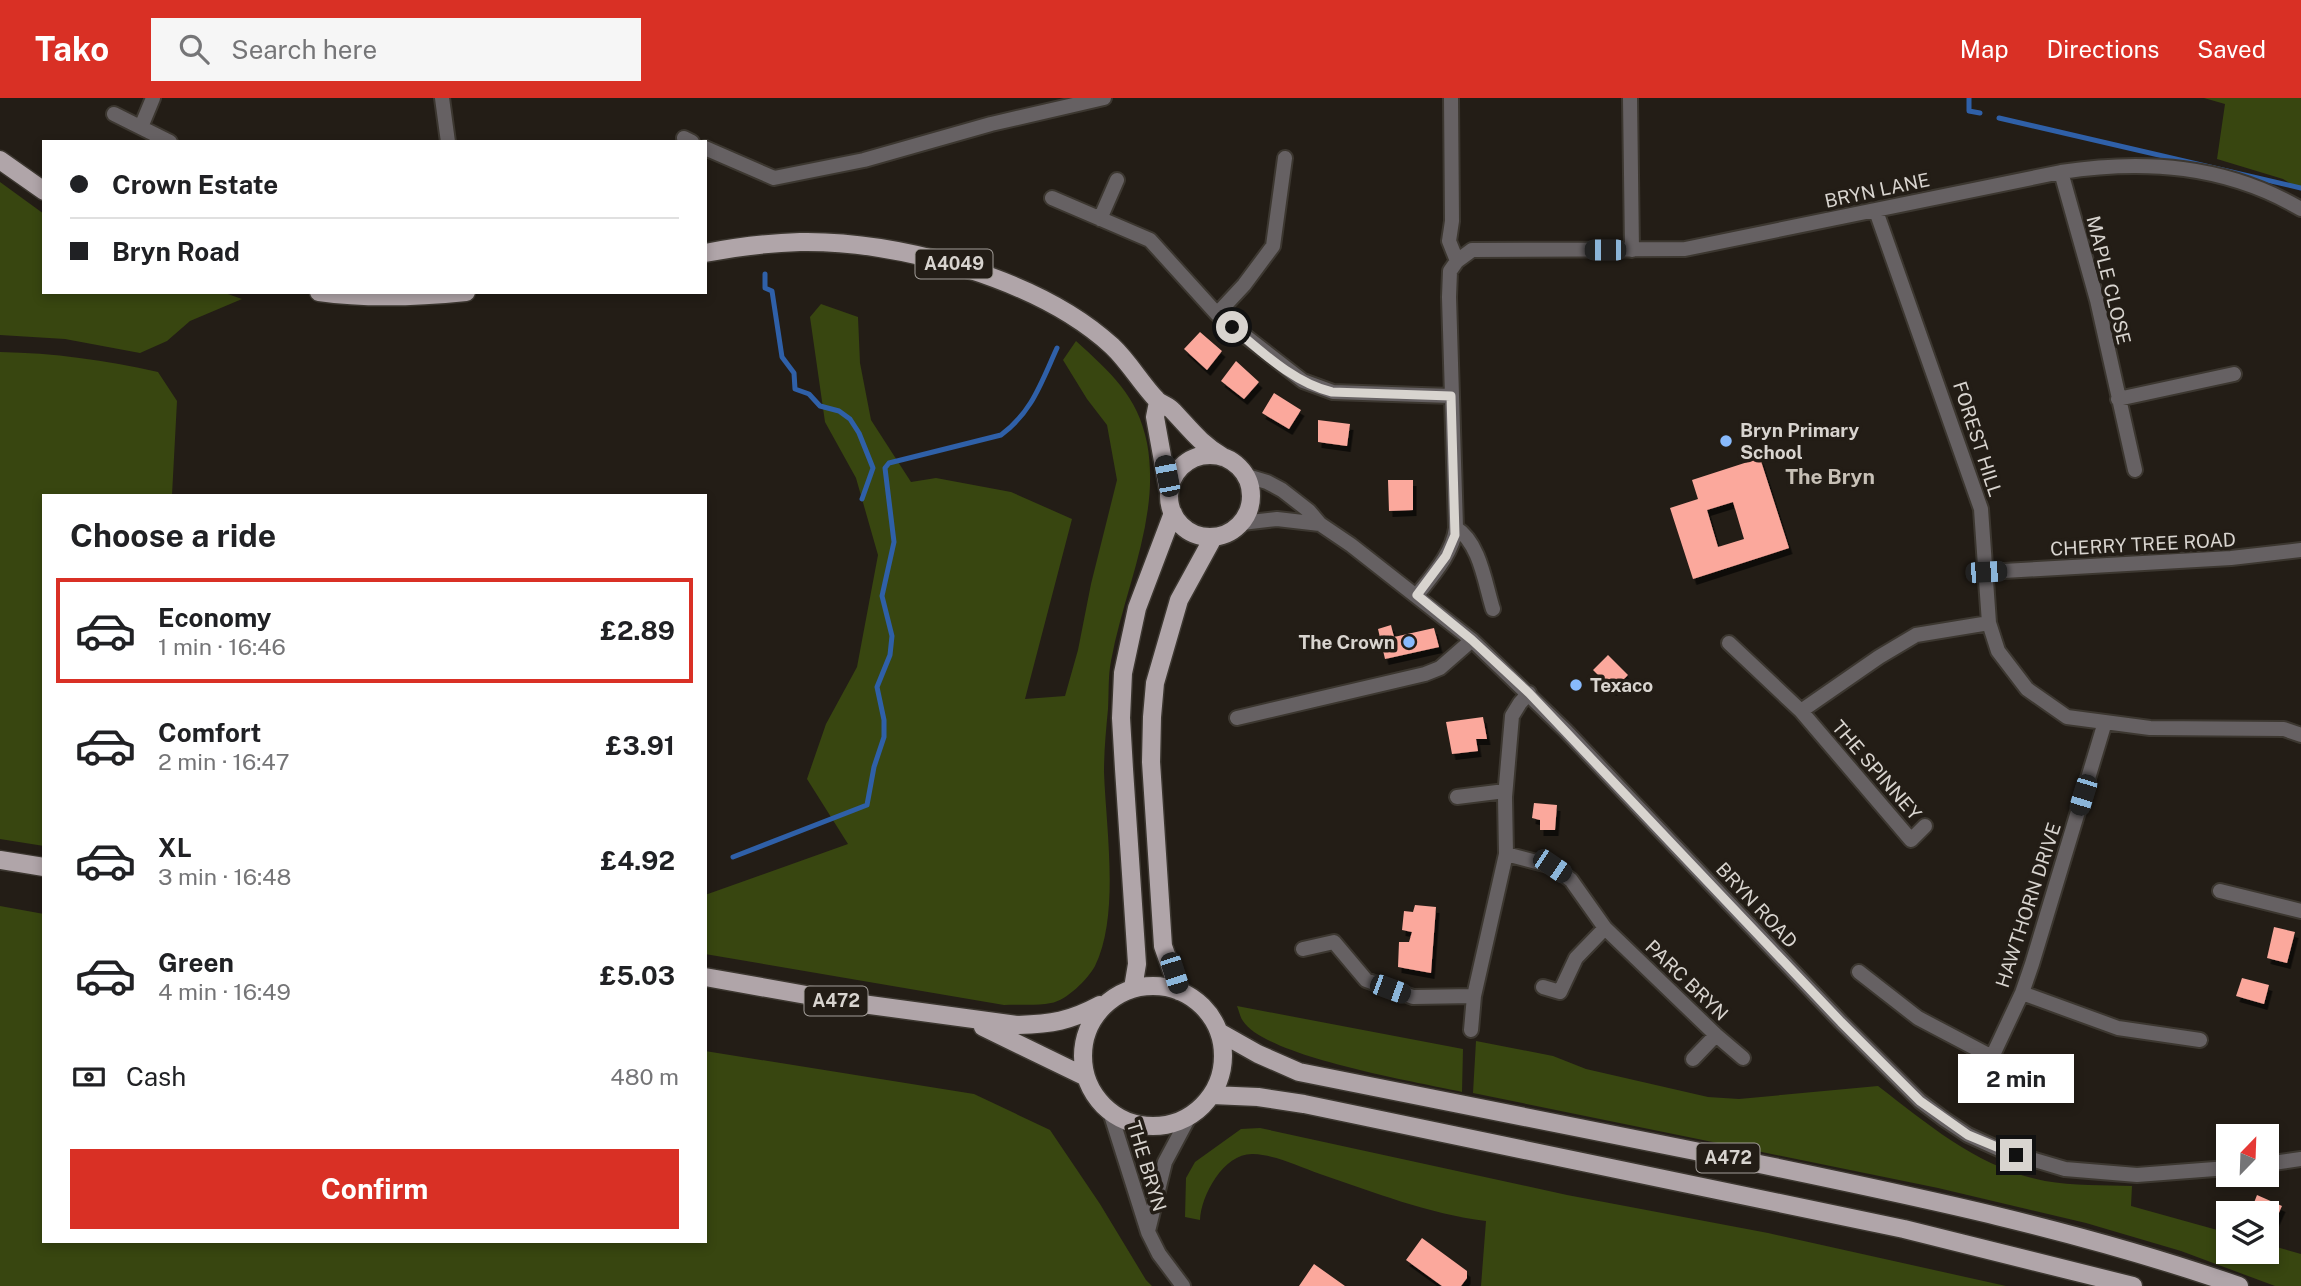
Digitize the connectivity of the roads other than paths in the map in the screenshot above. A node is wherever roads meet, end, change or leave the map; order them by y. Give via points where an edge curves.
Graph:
1 (153, 98) edge
2 (442, 98) edge
3 (1104, 98) edge
4 (1451, 98) edge
5 (1630, 98) edge
6 (114, 114) dead end
7 (141, 127) junction
8 (166, 140) edge
9 (448, 140) edge
10 (707, 149) edge
11 (1285, 158) dead end
12 (0, 160) edge
13 (2061, 172) junction
14 (1117, 180) dead end
15 (42, 190) edge
16 (1052, 198) dead end
17 (2301, 209) edge
18 (1877, 211) junction
19 (1100, 219) junction
20 (1632, 250) junction
21 (707, 253) edge
22 (1457, 261) junction
23 (332, 294) edge
24 (444, 294) edge
25 (1217, 314) junction
26 (2234, 374) dead end
27 (1451, 396) junction
28 (2118, 399) junction
29 (1158, 402) junction
30 (1223, 457) junction
31 (2135, 470) dead end
32 (1247, 476) junction
33 (1171, 506) junction
34 (1242, 523) junction
35 (1320, 524) junction
36 (1456, 528) junction
37 (1213, 538) junction
38 (2301, 550) edge
39 (1986, 572) junction
40 (1417, 595) junction
41 (1493, 609) dead end
42 (1989, 622) junction
43 (1472, 640) junction
44 (1729, 643) dead end
45 (1529, 693) junction
46 (1801, 711) junction
47 (1237, 718) dead end
48 (2105, 722) junction
49 (2301, 735) edge
50 (1505, 790) junction
51 (1457, 797) dead end
52 (1925, 826) dead end
53 (1506, 854) junction
54 (0, 860) edge
55 (42, 867) edge
56 (2220, 891) dead end
57 (2301, 911) edge
58 (1605, 928) junction
59 (1303, 949) dead end
60 (1859, 972) dead end
61 (707, 977) edge
62 (1543, 987) dead end
63 (1133, 988) junction
64 (1180, 991) junction
65 (2022, 993) junction
66 (1474, 996) junction
67 (1110, 1000) junction
68 (967, 1020) junction
69 (1471, 1030) dead end
70 (1219, 1032) junction
71 (1716, 1035) junction
72 (2200, 1040) dead end
73 (1743, 1058) dead end
74 (1693, 1059) dead end
75 (1084, 1076) junction
76 (1212, 1095) junction
77 (1110, 1112) junction
78 (1189, 1117) junction
79 (2301, 1159) edge
80 (2279, 1162) edge
81 (2216, 1169) edge
82 (1148, 1232) junction
83 (1183, 1286) edge
84 (2133, 1286) edge
85 (2239, 1286) edge

1 - 7 street
2 - 9 street
3 - 10 street via 864,160 774,178
4 - 22 street via 1449,242
5 - 20 street
6 - 7 street
7 - 8 street
11 - 25 street via 1273,246
12 - 15 main road
13 - 17 street, BRYN LANE via 2119,164 2173,167 2225,177
13 - 18 street, BRYN LANE
13 - 28 street, MAPLE CLOSE via 2097,300
14 - 19 street
16 - 19 street
18 - 20 street, BRYN LANE via 1685,249
18 - 39 street, FOREST HILL via 1981,509
19 - 25 street via 1150,240
20 - 22 street, BRYN LANE via 1472,250
21 - 29 main road, A4049 via 801,242 844,244 980,271 1073,316 1111,345
22 - 27 street via 1451,271 1449,297
23 - 24 main road
25 - 27 street via 1284,369 1318,389
26 - 28 street
27 - 36 street
28 - 31 street, MAPLE CLOSE
29 - 30 main road, A4049 via 1171,408 1203,445
29 - 33 main road via 1155,417
30 - 32 main road
30 - 33 main road via 1195,458 1184,464 1171,485
32 - 34 main road via 1252,495
32 - 35 street, BRYN ROAD via 1282,490
33 - 37 main road via 1187,531
33 - 63 main road via 1137,608 1123,673 1123,756 1137,964
34 - 35 street, BRYN ROAD via 1277,519
34 - 37 main road via 1231,533
35 - 40 street, BRYN ROAD
36 - 40 street via 1446,556
36 - 41 street via 1473,547
37 - 64 main road via 1179,600 1155,683 1152,718 1163,946
38 - 39 street, CHERRY TREE ROAD
39 - 42 street, FOREST HILL
40 - 43 street, BRYN ROAD
42 - 46 street, THE SPINNEY via 1916,635
42 - 48 street, FOREST HILL via 1998,651 2027,689 2067,717
43 - 45 street, BRYN ROAD
43 - 47 street via 1440,668 1425,674
44 - 46 street, THE SPINNEY
45 - 50 street via 1513,716
45 - 81 street, BRYN ROAD via 1841,1022 1920,1101 1960,1130 2001,1150 2065,1169 2137,1175
46 - 52 street, THE SPINNEY via 1911,839
48 - 49 street, FOREST HILL via 2150,728 2284,729
48 - 65 street, HAWTHORN DRIVE
50 - 51 street
50 - 53 street
53 - 58 street, PARC BRYN via 1552,866 1572,880
53 - 66 street
54 - 55 main road
56 - 57 street
58 - 62 street via 1576,958 1560,992
58 - 71 street, PARC BRYN
59 - 66 street via 1334,942 1366,980 1413,997
60 - 65 street, HAWTHORN DRIVE via 1918,1018 1992,1057
61 - 68 main road, A472
63 - 64 main road via 1156,985
63 - 67 main road
64 - 70 main road via 1210,1014
65 - 72 street via 2118,1028
66 - 69 street
67 - 68 main road, A472 via 1077,1018 1047,1024
67 - 75 main road via 1085,1034
68 - 75 main road, A472
70 - 76 main road via 1221,1075
70 - 85 main road, A472 via 1298,1072 1934,1200 2134,1251
71 - 73 street, PARC BRYN
71 - 74 street
75 - 77 main road
76 - 78 main road
76 - 84 main road, A472 via 1304,1104 1904,1229
77 - 78 main road via 1149,1127
77 - 82 street, THE BRYN
78 - 82 street, THE BRYN via 1165,1161
79 - 80 street
82 - 83 street, THE BRYN via 1158,1254

